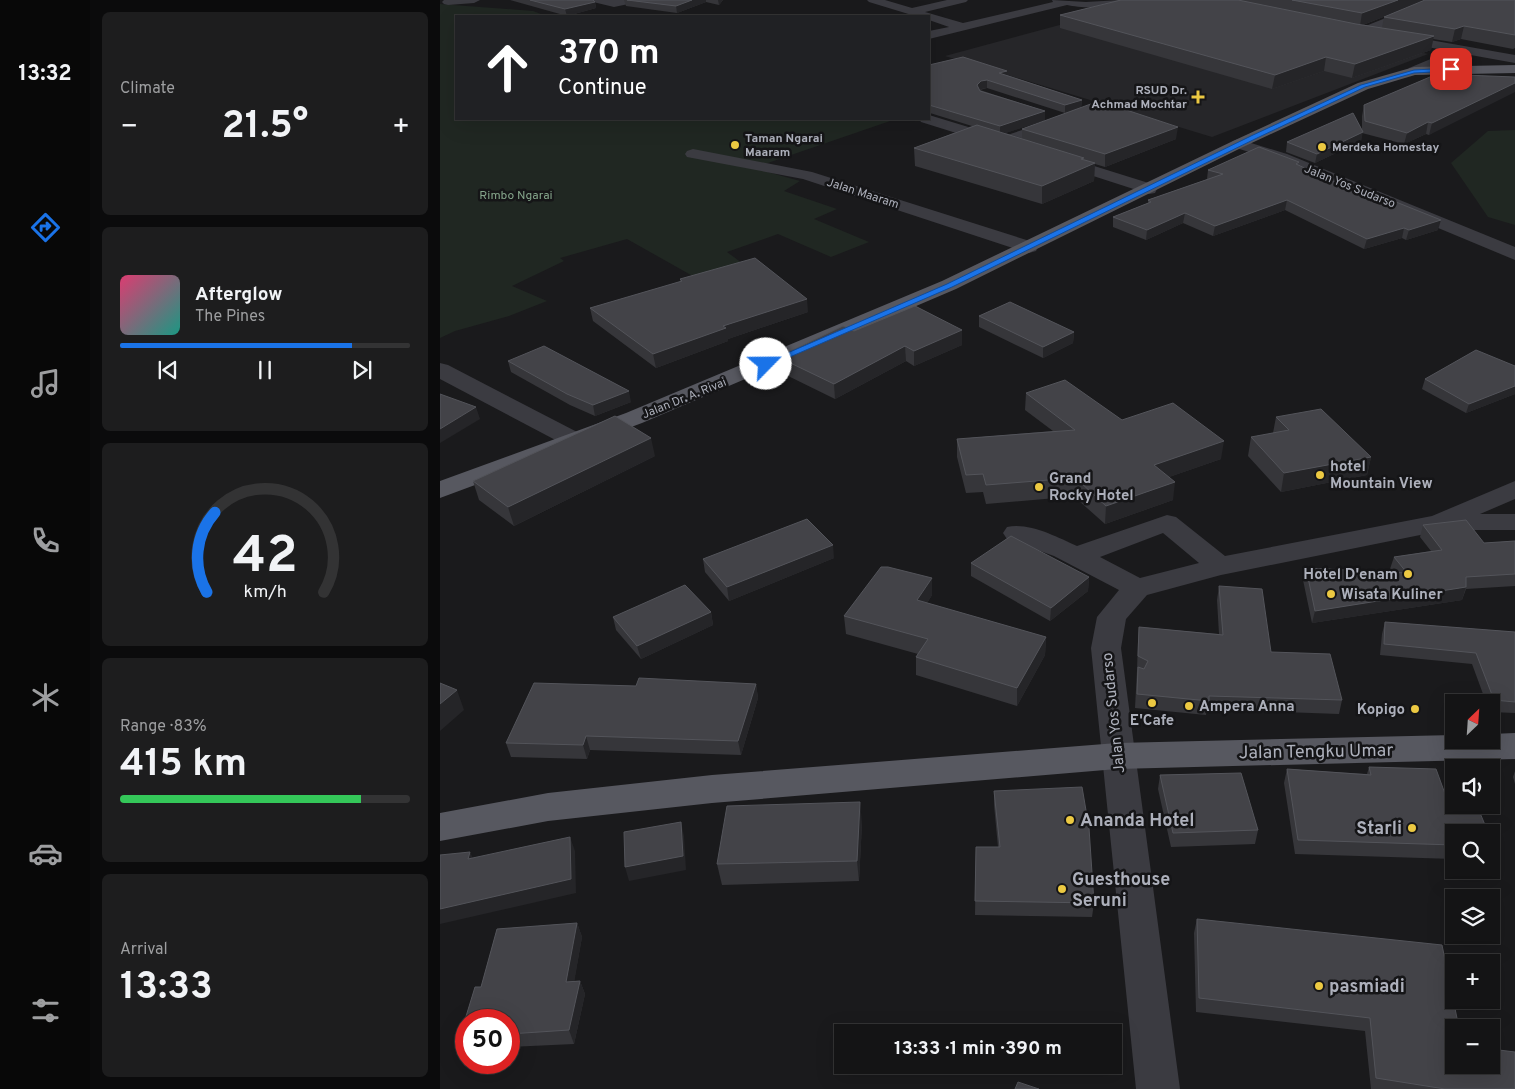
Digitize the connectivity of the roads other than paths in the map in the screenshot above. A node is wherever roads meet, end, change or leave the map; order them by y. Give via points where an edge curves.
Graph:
1 (474, 0) edge
2 (597, 0) edge
3 (634, 0) edge
4 (873, 0) edge
5 (962, 0) edge
6 (1115, 0) edge
7 (1062, 1) edge
8 (448, 2) dead end
9 (1430, 4) edge
10 (912, 11) junction
11 (925, 15) edge
12 (930, 17) edge
13 (963, 27) junction
14 (930, 35) edge
15 (1464, 50) junction
16 (1515, 59) edge
17 (1515, 69) edge
18 (1414, 71) junction
19 (1039, 111) edge
20 (929, 120) edge
21 (1001, 142) junction
22 (1238, 144) junction
23 (1029, 150) edge
24 (693, 154) dead end
25 (1047, 156) edge
26 (1149, 189) junction
27 (1030, 247) junction
28 (1515, 254) edge
29 (440, 370) edge
30 (572, 439) junction
31 (1515, 489) edge
32 (440, 490) edge
33 (1515, 522) edge
34 (1439, 523) junction
35 (1017, 532) dead end
36 (1077, 555) junction
37 (1220, 566) junction
38 (1137, 588) junction
39 (1515, 746) edge
40 (1117, 756) junction
41 (440, 827) edge
42 (1158, 1089) edge

1 - 8 street
2 - 3 street via 614,4
4 - 10 street
5 - 10 street
6 - 7 street via 1094,5
7 - 13 street
9 - 15 street via 1358,32
10 - 11 street
12 - 13 street
13 - 14 street
15 - 16 street
15 - 18 street
17 - 18 main road, Jalan Dr. A. Rivai
18 - 22 main road, Jalan Dr. A. Rivai via 1363,86
19 - 21 street via 1070,118
20 - 21 street
21 - 23 street
22 - 26 main road, Jalan Dr. A. Rivai
22 - 28 street, Jalan Yos Sudarso via 1281,157
24 - 27 street, Jalan Maaram via 806,175
25 - 26 street
26 - 27 main road, Jalan Dr. A. Rivai
27 - 30 main road, Jalan Dr. A. Rivai via 950,285 734,377 634,418
29 - 30 street
30 - 32 main road, Jalan Dr. A. Rivai
31 - 34 street
33 - 34 street
34 - 37 street
35 - 36 street
36 - 37 street via 1167,523
36 - 38 street
37 - 38 street
38 - 40 street, Jalan Yos Sudarso via 1112,617 1106,648
39 - 40 main road, Jalan Tengku Umar
40 - 41 main road, Jalan Tengku Umar via 712,789 548,807
40 - 42 street, Jalan Yos Sudarso

